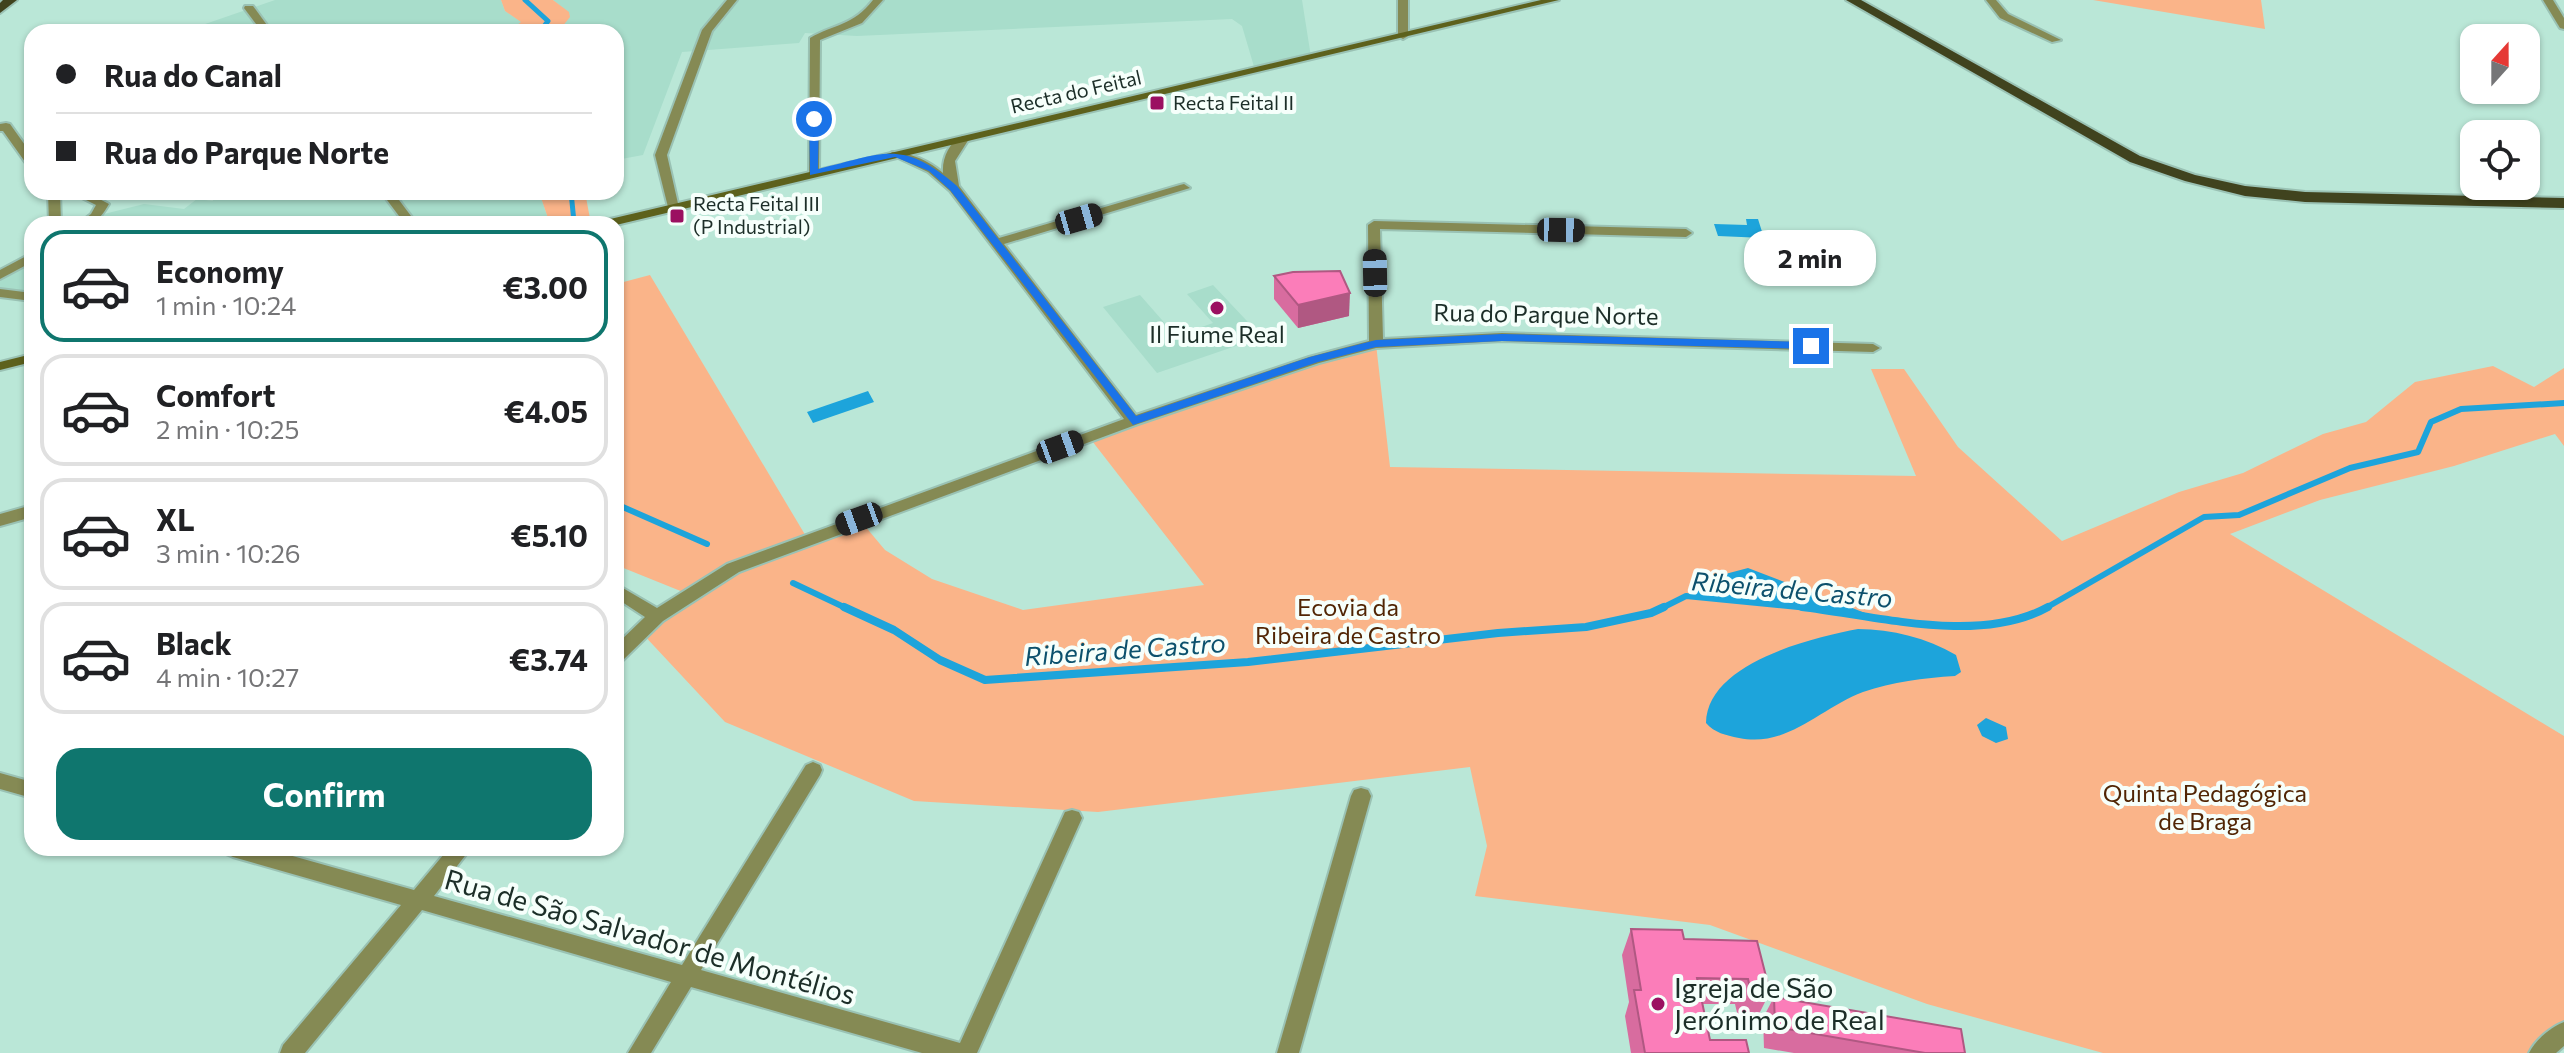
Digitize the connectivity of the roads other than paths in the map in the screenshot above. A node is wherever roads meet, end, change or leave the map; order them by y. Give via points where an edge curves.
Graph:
1 (11, 0) edge
2 (732, 0) edge
3 (878, 0) edge
4 (1403, 0) edge
5 (1554, 0) edge
6 (1852, 0) edge
7 (1874, 0) edge
8 (1991, 0) edge
9 (2548, 0) edge
10 (249, 8) dead end
11 (0, 9) edge
12 (261, 24) edge
13 (2564, 26) edge
14 (1403, 36) junction
15 (2056, 40) dead end
16 (1, 114) edge
17 (3, 127) edge
18 (963, 139) junction
19 (24, 153) edge
20 (896, 154) junction
21 (813, 173) junction
22 (954, 188) junction
23 (1184, 188) dead end
24 (2564, 190) edge
25 (94, 200) edge
26 (2564, 203) edge
27 (673, 208) junction
28 (96, 216) edge
29 (624, 220) edge
30 (1686, 233) dead end
31 (998, 242) junction
32 (24, 262) edge
33 (0, 275) edge
34 (0, 293) edge
35 (24, 296) edge
36 (1376, 344) junction
37 (1873, 348) dead end
38 (24, 360) edge
39 (0, 366) edge
40 (1133, 421) junction
41 (24, 513) edge
42 (0, 520) edge
43 (624, 595) edge
44 (657, 616) junction
45 (624, 648) edge
46 (813, 770) dead end
47 (0, 781) edge
48 (24, 788) edge
49 (1361, 796) dead end
50 (1072, 818) dead end
51 (260, 856) edge
52 (454, 856) edge
53 (415, 901) junction
54 (686, 976) junction
55 (2564, 1032) edge
56 (291, 1053) edge
57 (639, 1053) edge
58 (959, 1053) edge
59 (966, 1053) edge
60 (1288, 1053) edge
61 (2540, 1053) edge

1 - 11 main road
2 - 27 street via 707,30 661,155
3 - 21 street via 857,24 815,38
4 - 14 street
5 - 14 street, Recta do Feital
6 - 26 main road via 2135,159 2190,178 2305,197
7 - 24 main road via 2104,128 2194,167 2287,184
8 - 15 street via 2004,16
9 - 13 street
10 - 12 street
14 - 18 street, Recta do Feital
16 - 17 street
17 - 19 street
18 - 20 street, Recta do Feital
18 - 22 street via 947,166
20 - 21 street, Recta do Feital
20 - 22 street via 932,169
21 - 27 street, Recta do Feital
22 - 31 street
23 - 31 street
25 - 28 street via 103,204
27 - 29 street, Recta do Feital
30 - 36 street via 1374,225
31 - 40 street
32 - 33 street
34 - 35 street
36 - 37 street, Rua do Parque Norte via 1502,337
36 - 40 street, Rua do Parque Norte
38 - 39 street
40 - 44 street, Rua do Parque Norte via 747,562
41 - 42 street
43 - 44 street
44 - 45 street, Rua do Parque Norte
46 - 54 street
47 - 48 street
49 - 60 street
50 - 59 street
51 - 53 street, Rua de São Salvador de Montélios
52 - 53 street
53 - 54 street, Rua de São Salvador de Montélios
53 - 56 street
54 - 57 street
54 - 58 street, Rua de São Salvador de Montélios
55 - 61 street

